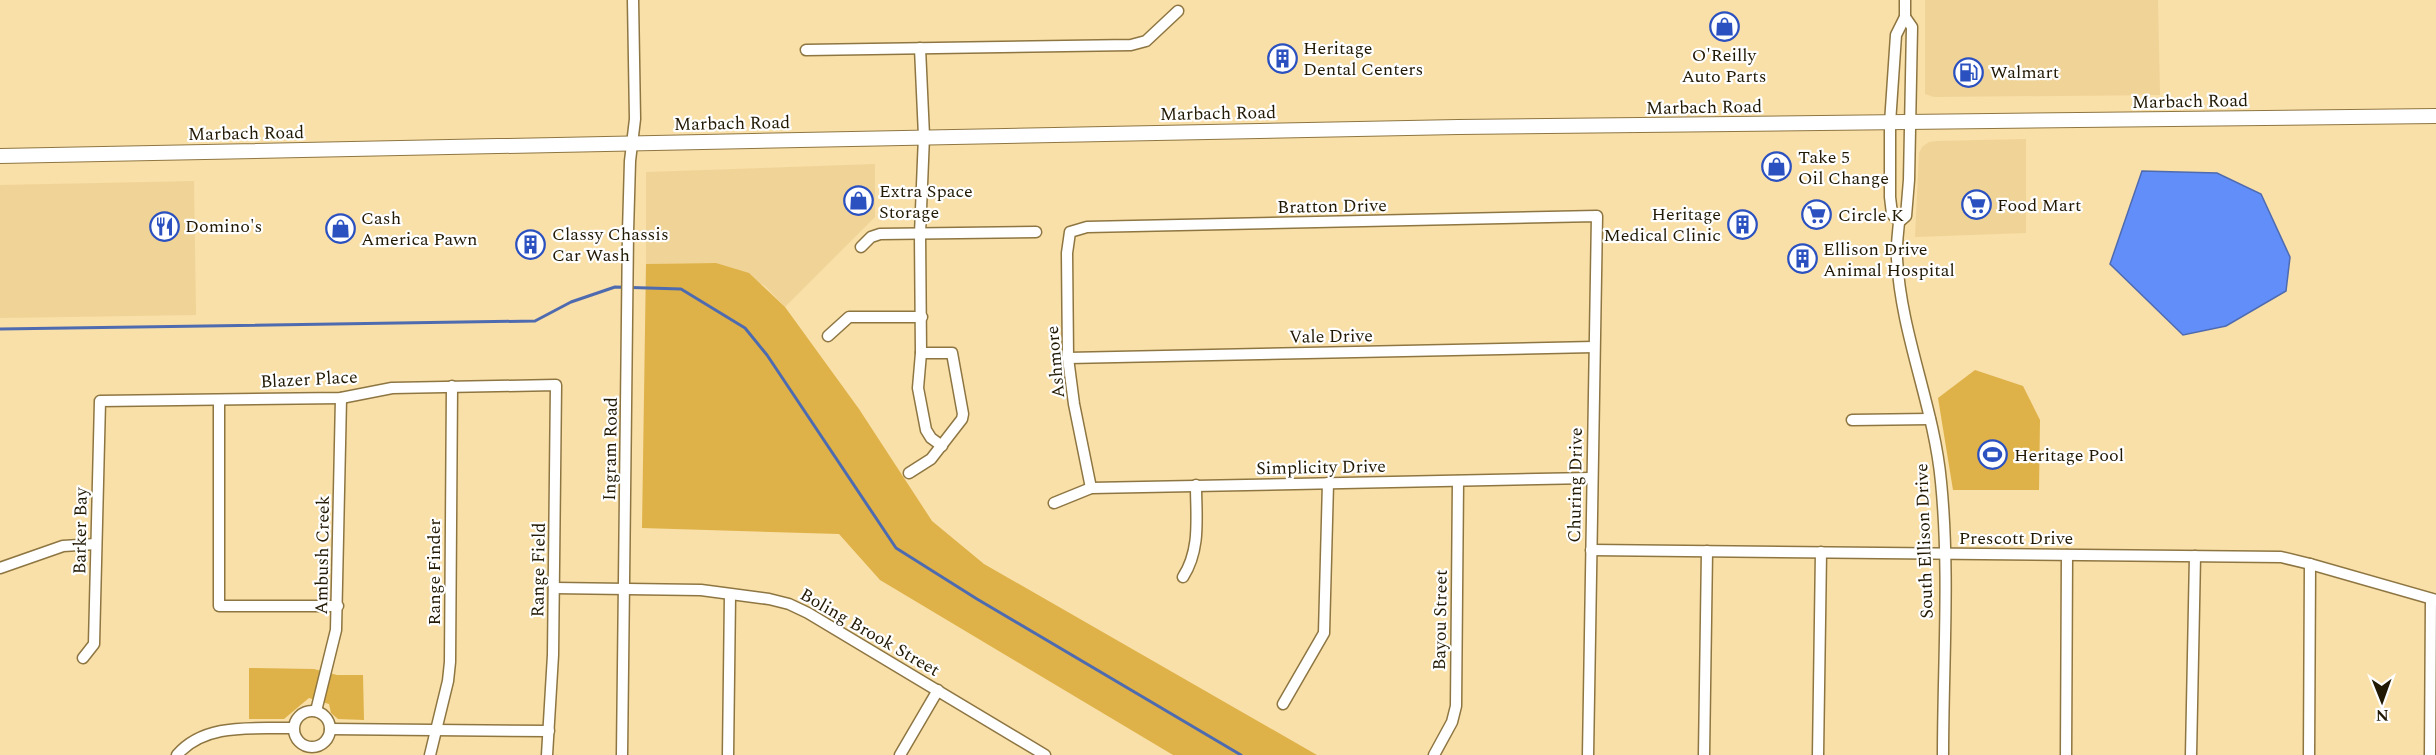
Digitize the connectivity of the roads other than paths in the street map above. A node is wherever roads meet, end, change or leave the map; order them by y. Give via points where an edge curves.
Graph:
1 (633, 0) edge
2 (1905, 0) edge
3 (1178, 11) dead end
4 (1905, 17) junction
5 (920, 48) junction
6 (806, 50) dead end
7 (2436, 116) edge
8 (1909, 122) junction
9 (1890, 123) junction
10 (924, 136) junction
11 (632, 143) junction
12 (0, 156) edge
13 (1909, 180) junction
14 (1890, 181) junction
15 (1597, 216) joint
16 (1899, 222) junction
17 (1036, 232) dead end
18 (1070, 232) joint
19 (920, 234) junction
20 (861, 247) dead end
21 (922, 317) junction
22 (828, 336) dead end
23 (1594, 347) junction
24 (921, 353) junction
25 (1068, 358) junction
26 (556, 385) joint
27 (452, 386) junction
28 (341, 398) junction
29 (219, 399) junction
30 (100, 401) joint
31 (1930, 419) junction
32 (1852, 420) dead end
33 (942, 446) junction
34 (909, 473) dead end
35 (1592, 478) junction
36 (1458, 481) junction
37 (1328, 483) junction
38 (1196, 485) junction
39 (1091, 488) junction
40 (1054, 503) dead end
41 (96, 544) junction
42 (1591, 550) junction
43 (1707, 551) junction
44 (1821, 552) junction
45 (1944, 554) junction
46 (2067, 555) junction
47 (2195, 556) junction
48 (2310, 564) junction
49 (0, 568) edge
50 (1183, 577) dead end
51 (554, 588) junction
52 (625, 588) junction
53 (730, 595) junction
54 (2434, 599) edge
55 (338, 606) junction
56 (83, 657) dead end
57 (938, 690) junction
58 (1283, 704) dead end
59 (316, 711) junction
60 (293, 728) junction
61 (330, 729) junction
62 (436, 731) junction
63 (549, 731) junction
64 (306, 751) edge
65 (177, 755) edge
66 (430, 755) edge
67 (547, 755) edge
68 (622, 755) edge
69 (729, 755) edge
70 (900, 755) edge
71 (1046, 755) edge
72 (1434, 755) edge
73 (1588, 755) edge
74 (1704, 755) edge
75 (1818, 755) edge
76 (1942, 755) edge
77 (2066, 755) edge
78 (2191, 755) edge
79 (2309, 755) edge
80 (2430, 755) edge

1 - 11 street, Ingram Road
2 - 4 street, South Ellison Drive
3 - 5 street via 1146,41 1131,45
4 - 8 street, South Ellison Drive via 1912,27
4 - 9 street, South Ellison Drive via 1896,35
5 - 6 street
5 - 10 street
7 - 8 main road, Marbach Road
8 - 9 main road, Marbach Road
8 - 13 street, South Ellison Drive
9 - 10 main road, Marbach Road
9 - 14 street, South Ellison Drive
10 - 11 main road, Marbach Road
10 - 19 street
11 - 12 main road, Marbach Road
11 - 52 street, Ingram Road
13 - 14 street
13 - 16 street, South Ellison Drive via 1906,216
14 - 16 street, South Ellison Drive via 1892,214
15 - 18 street, Bratton Drive via 1087,227
15 - 23 street, Churing Drive
16 - 31 street, South Ellison Drive via 1897,258 1901,293
17 - 19 street
18 - 25 street, Ashmore
19 - 20 street via 880,234 870,237
19 - 21 street
21 - 22 street via 849,317
21 - 24 street
23 - 25 street, Vale Drive
23 - 35 street, Churing Drive
24 - 33 street via 918,388 922,417 931,438
24 - 33 street via 952,353 963,414
25 - 39 street, Ashmore
26 - 27 street, Blazer Place
26 - 51 street, Range Field
27 - 28 street, Blazer Place via 392,388
27 - 62 street, Range Finder via 450,662
28 - 29 street, Blazer Place
28 - 55 street, Ambush Creek
29 - 30 street, Blazer Place
29 - 55 street via 219,606
30 - 41 street, Barker Bay
31 - 32 street
31 - 45 street, South Ellison Drive via 1941,482
33 - 34 street via 931,459
35 - 36 street, Simplicity Drive
35 - 42 street, Churing Drive
36 - 37 street, Simplicity Drive
36 - 72 street, Bayou Street via 1456,706
37 - 38 street, Simplicity Drive
37 - 58 street via 1324,633
38 - 39 street, Simplicity Drive
38 - 50 street via 1196,547 1192,564
39 - 40 street, Simplicity Drive
41 - 49 street via 63,546
41 - 56 street, Barker Bay via 94,644
42 - 43 street, Prescott Drive
42 - 73 street, Churing Drive
43 - 44 street, Prescott Drive
43 - 74 street
44 - 45 street, Prescott Drive
44 - 75 street
45 - 46 street, Prescott Drive
45 - 76 street, South Ellison Drive
46 - 47 street, Prescott Drive
46 - 77 street
47 - 48 street, Prescott Drive via 2281,557
47 - 78 street
48 - 54 street, Prescott Drive
48 - 79 street
51 - 52 street, Boling Brook Street
51 - 63 street, Range Field
52 - 53 street, Boling Brook Street via 692,589
52 - 68 street, Ingram Road
53 - 57 street, Boling Brook Street via 769,599 799,609
53 - 69 street
54 - 80 street
55 - 59 street, Ambush Creek
57 - 70 street
57 - 71 street, Boling Brook Street
59 - 60 street via 298,717
59 - 61 street via 326,718
60 - 64 street
60 - 65 street via 217,731 192,742
61 - 62 street
61 - 64 street via 326,742
62 - 63 street
62 - 66 street, Range Finder
63 - 67 street, Range Field

